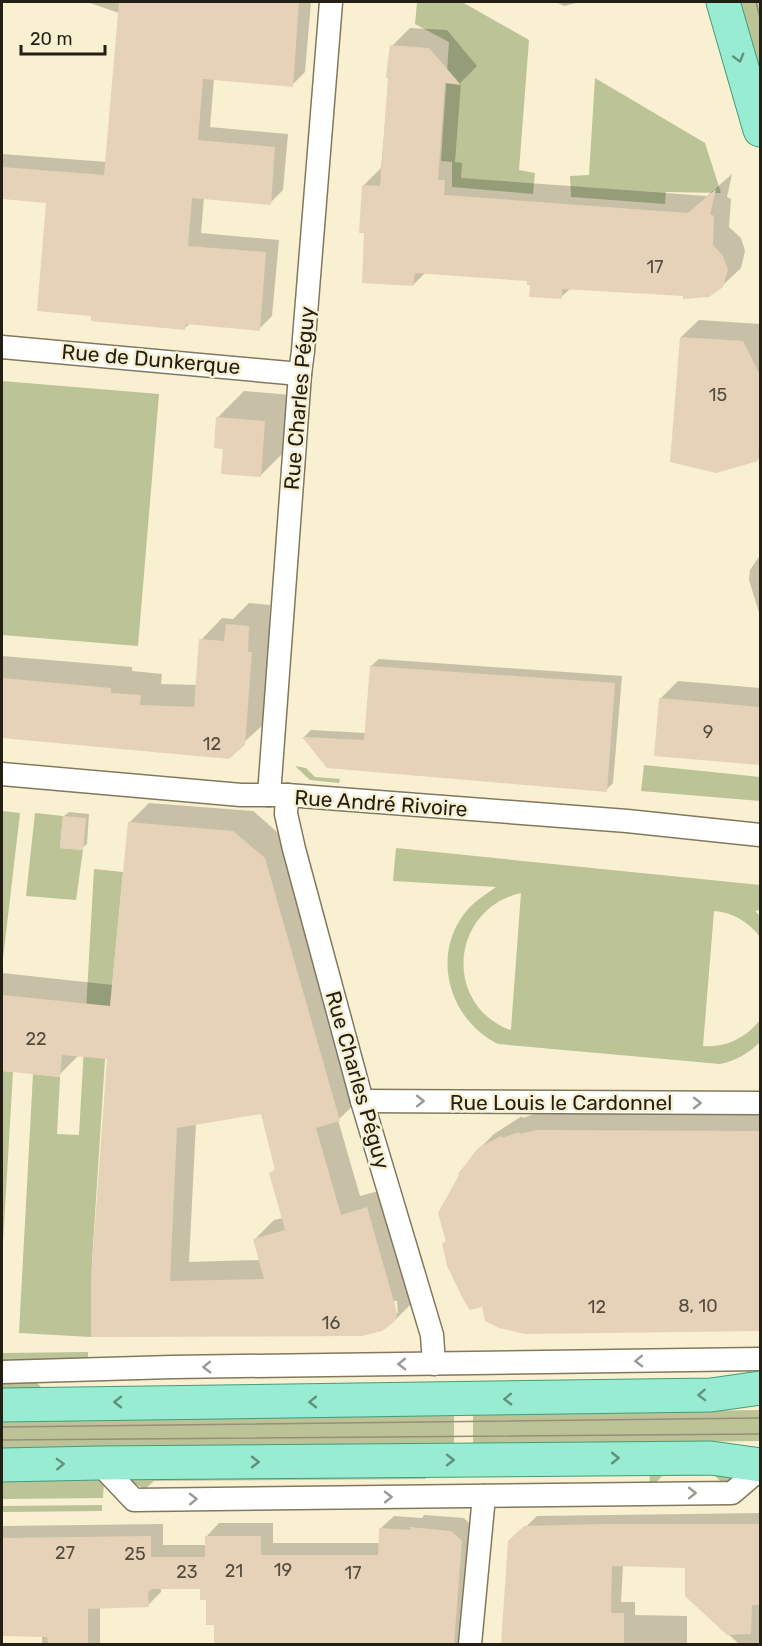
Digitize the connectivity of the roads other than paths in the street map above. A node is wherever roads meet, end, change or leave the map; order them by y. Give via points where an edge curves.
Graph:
1 (331, 2) edge
2 (723, 2) edge
3 (760, 130) edge
4 (2, 347) edge
5 (300, 374) junction
6 (2, 774) edge
7 (278, 795) junction
8 (760, 834) edge
9 (362, 1101) junction
10 (760, 1103) edge
11 (760, 1359) edge
12 (434, 1364) junction
13 (40, 1371) junction
14 (2, 1372) edge
15 (760, 1388) edge
16 (78, 1403) junction
17 (2, 1405) edge
18 (99, 1463) junction
19 (2, 1465) edge
20 (760, 1465) edge
21 (760, 1469) edge
22 (484, 1496) junction
23 (470, 1644) edge

1 - 5 street, Rue Charles Péguy
2 -> 3 main road
4 - 5 street, Rue de Dunkerque
5 - 7 street, Rue Charles Péguy
6 - 7 street, Rue André Rivoire
7 - 8 street, Rue André Rivoire
7 - 9 street, Rue Charles Péguy
9 -> 10 street, Rue Louis le Cardonnel
9 - 12 street, Rue Charles Péguy via 432,1335
11 -> 12 street
12 -> 13 street
13 - 14 street
13 - 16 street
15 -> 16 main road via 711,1395
16 - 17 main road
19 -> 18 main road
18 -> 20 main road via 711,1458
18 -> 22 street via 134,1500
22 -> 21 street via 732,1493
22 - 23 street

